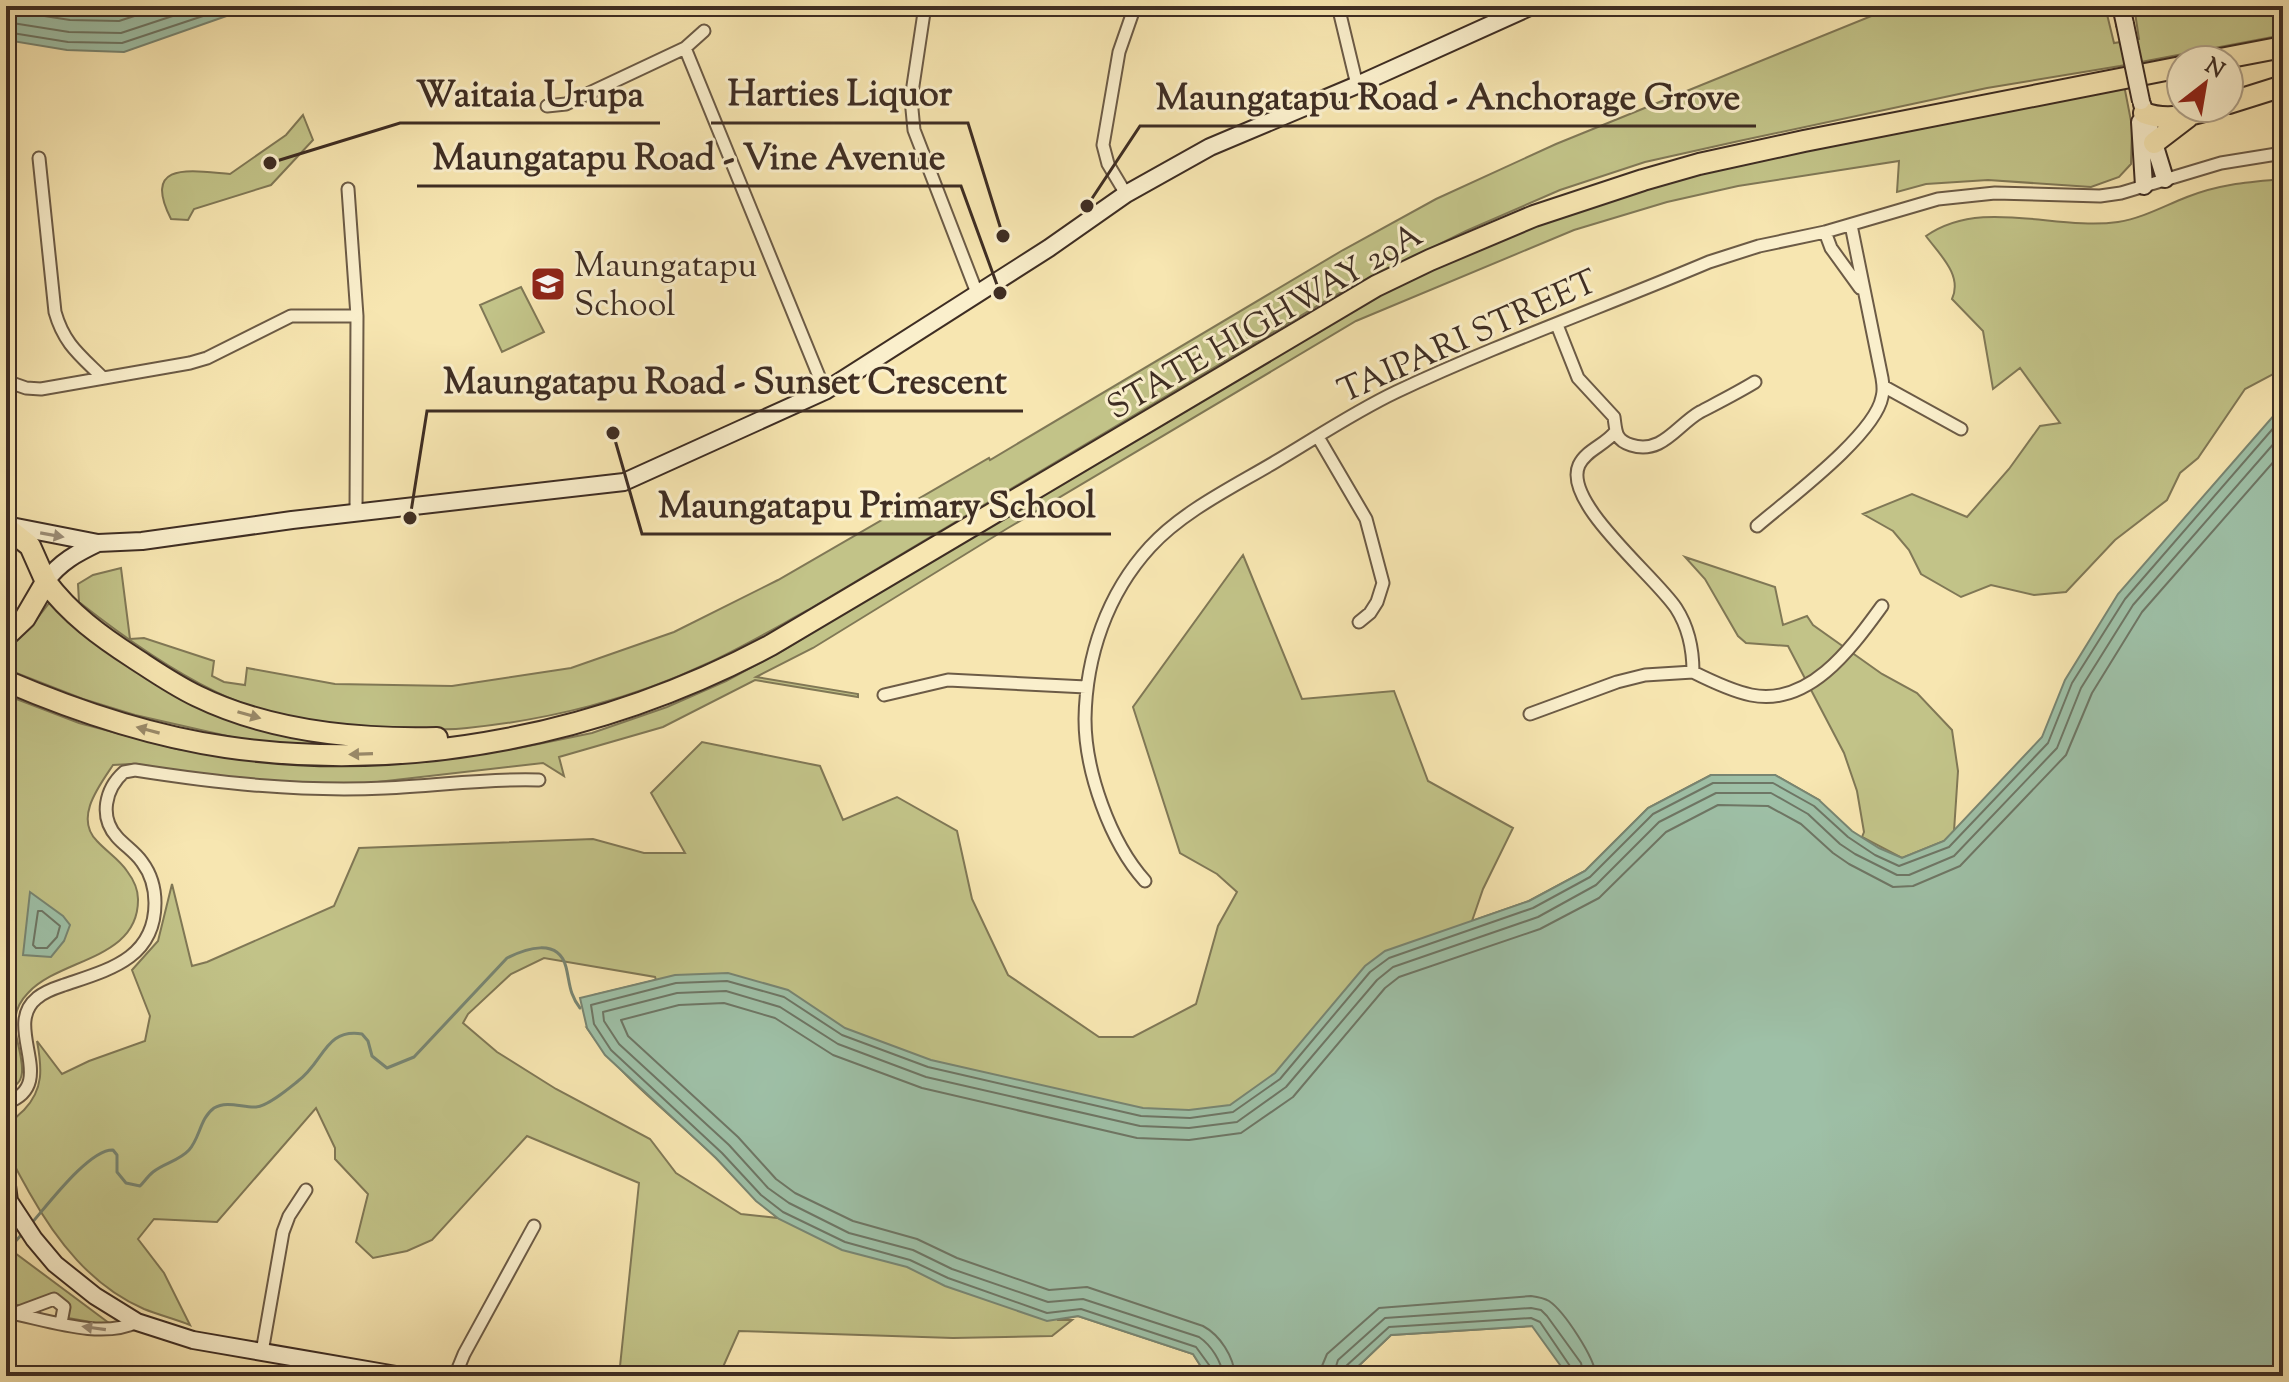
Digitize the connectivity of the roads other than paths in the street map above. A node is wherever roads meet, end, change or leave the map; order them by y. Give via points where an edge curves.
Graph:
1 (925, 6) edge
2 (1135, 6) edge
3 (1338, 6) edge
4 (1532, 6) edge
5 (2121, 6) edge
6 (704, 31) dead end
7 (2283, 47) edge
8 (685, 48) junction
9 (2245, 54) edge
10 (2165, 70) edge
11 (1357, 85) junction
12 (2283, 86) edge
13 (2245, 98) edge
14 (547, 106) dead end
15 (2142, 107) junction
16 (2165, 116) edge
17 (2179, 124) edge
18 (2154, 143) junction
19 (2283, 153) edge
20 (39, 158) dead end
21 (2165, 179) junction
22 (2144, 186) junction
23 (348, 189) dead end
24 (1126, 194) junction
25 (1851, 225) junction
26 (1825, 232) junction
27 (977, 293) junction
28 (1864, 296) junction
29 (357, 316) junction
30 (1557, 325) junction
31 (103, 378) junction
32 (6, 381) edge
33 (1755, 382) dead end
34 (1883, 386) junction
35 (825, 391) junction
36 (1961, 429) dead end
37 (1615, 432) junction
38 (1318, 437) junction
39 (356, 512) junction
40 (6, 526) edge
41 (1757, 526) dead end
42 (98, 543) junction
43 (46, 581) junction
44 (1882, 606) dead end
45 (1359, 622) dead end
46 (6, 636) edge
47 (1693, 672) junction
48 (6, 681) edge
49 (1086, 687) junction
50 (884, 695) dead end
51 (1530, 714) dead end
52 (521, 735) junction
53 (539, 780) dead end
54 (1145, 881) dead end
55 (6, 1103) edge
56 (6, 1178) edge
57 (306, 1190) dead end
58 (10, 1205) edge
59 (534, 1226) dead end
60 (10, 1313) edge
61 (137, 1322) junction
62 (61, 1323) junction
63 (262, 1352) junction
64 (402, 1376) edge
65 (455, 1376) edge

1 - 27 street via 911,114
2 - 24 street via 1119,52 1103,145
3 - 11 street
4 - 11 street
5 - 15 street, bridge
6 - 8 street
7 - 9 highway
8 - 14 street via 566,104
8 - 35 street
10 - 52 highway, STATE HIGHWAY 29A via 1699,164 1494,232 1376,286 739,662 630,707
11 - 24 street via 1210,147
12 - 13 highway
15 - 16 highway via 2154,117
15 - 18 street
15 - 22 street
17 - 18 highway
18 - 21 street
19 - 21 street, TAIPARI STREET
20 - 31 street via 55,312 69,345
21 - 22 street, TAIPARI STREET
22 - 25 street, TAIPARI STREET via 2081,198 1972,193
23 - 29 street
24 - 27 street
25 - 26 street, TAIPARI STREET
25 - 28 street
26 - 28 street
26 - 30 street, TAIPARI STREET via 1709,262
27 - 35 street
28 - 34 street
29 - 31 street via 291,316 207,358
29 - 39 street
30 - 37 street via 1578,378 1614,417
30 - 38 street, TAIPARI STREET via 1394,393
31 - 32 street via 41,389
33 - 37 street via 1699,413 1658,445 1644,448 1624,442
34 - 36 street
34 - 41 street via 1879,406 1859,434 1816,479
35 - 39 street via 624,482
37 - 47 street via 1584,457 1576,485 1594,515 1678,610 1693,650
38 - 45 street via 1366,519 1383,583 1377,602
38 - 49 street, TAIPARI STREET via 1198,508 1149,548 1102,624
39 - 42 street via 166,539
40 -> 42 street
40 - 43 highway, STATE HIGHWAY 29A via 30,546
42 - 43 street via 68,558
43 - 46 highway via 25,618
43 -> 52 highway, STATE HIGHWAY 29A via 74,616 115,646 221,707 320,731 387,738
44 - 47 street via 1845,655 1798,690 1749,695
47 - 51 street via 1617,682
52 -> 48 highway, STATE HIGHWAY 29A via 454,749 267,752 154,731
49 - 50 street via 948,680
49 - 54 street, TAIPARI STREET via 1088,761 1125,856
53 - 55 street via 301,789 124,772 109,793 106,817 150,878 152,924 140,947 123,963 35,999 24,1028 30,1080 18,1098
56 - 58 street
57 - 63 street via 283,1232
58 - 61 street via 55,1264
59 - 65 street
60 - 62 street
60 - 62 street via 54,1299 64,1307
61 -> 62 street via 106,1330
61 - 63 street via 193,1340
63 - 64 street

